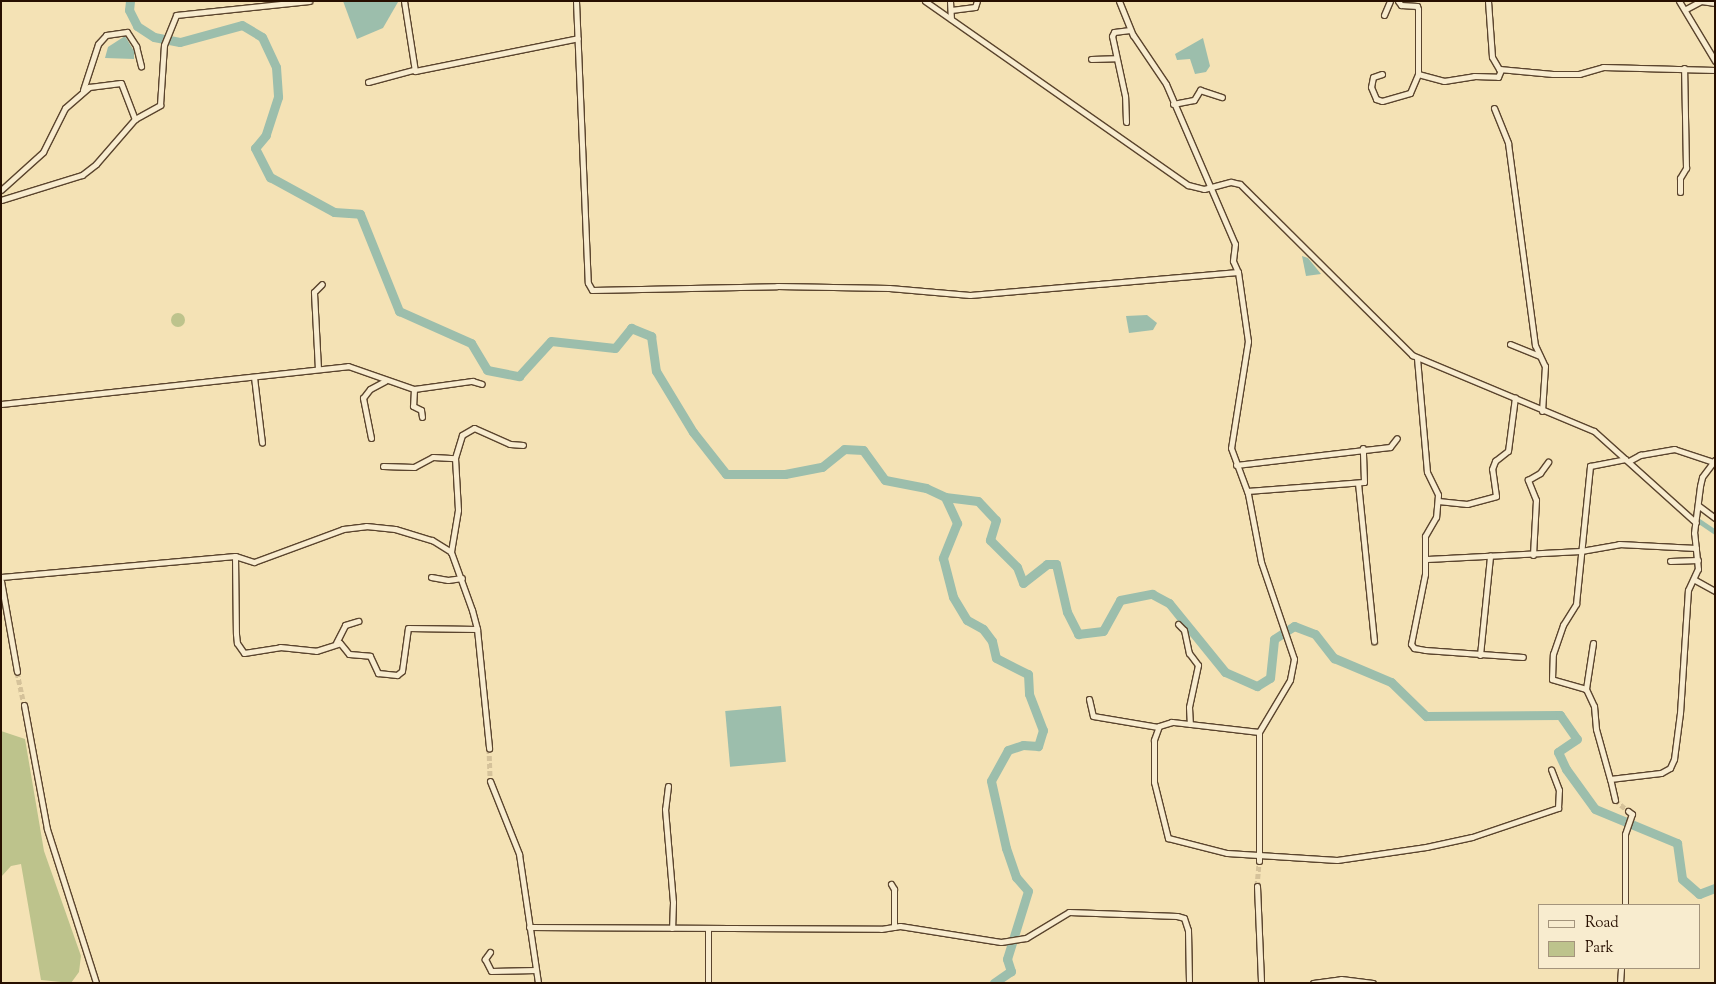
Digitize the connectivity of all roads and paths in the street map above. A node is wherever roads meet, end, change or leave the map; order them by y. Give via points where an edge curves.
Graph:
1 (309, 1) edge
2 (404, 1) edge
3 (576, 1) edge
4 (924, 1) edge
5 (950, 1) edge
6 (977, 1) edge
7 (1118, 1) edge
8 (1390, 1) edge
9 (1398, 1) edge
10 (1488, 1) edge
11 (1679, 1) edge
12 (1701, 1) edge
13 (1715, 3) edge
14 (1687, 9) junction
15 (951, 14) junction
16 (1384, 15) dead end
17 (1130, 30) junction
18 (578, 38) junction
19 (1116, 58) junction
20 (1091, 59) dead end
21 (1715, 61) edge
22 (141, 66) dead end
23 (1684, 68) junction
24 (413, 70) junction
25 (1501, 70) junction
26 (1715, 70) edge
27 (1382, 74) dead end
28 (1418, 74) junction
29 (368, 82) dead end
30 (83, 91) junction
31 (1222, 97) dead end
32 (1173, 104) junction
33 (1494, 108) dead end
34 (135, 119) junction
35 (1126, 122) dead end
36 (1208, 186) junction
37 (1, 190) edge
38 (1680, 192) dead end
39 (1, 200) edge
40 (1238, 272) junction
41 (322, 284) dead end
42 (1510, 344) dead end
43 (1540, 356) junction
44 (1417, 358) junction
45 (318, 369) junction
46 (254, 377) junction
47 (385, 381) junction
48 (482, 384) dead end
49 (414, 389) junction
50 (1515, 397) junction
51 (1, 404) edge
52 (1543, 408) junction
53 (422, 417) dead end
54 (371, 438) dead end
55 (1397, 438) dead end
56 (262, 443) dead end
57 (523, 445) dead end
58 (1363, 448) junction
59 (456, 458) junction
60 (1630, 459) junction
61 (1714, 461) edge
62 (1548, 462) dead end
63 (1236, 465) junction
64 (383, 466) dead end
65 (1358, 483) junction
66 (1247, 491) junction
67 (1438, 501) junction
68 (1698, 508) junction
69 (1715, 518) edge
70 (1696, 520) junction
71 (1696, 548) junction
72 (1584, 551) junction
73 (451, 552) junction
74 (1533, 555) junction
75 (234, 556) junction
76 (1490, 556) junction
77 (1426, 559) junction
78 (1698, 560) junction
79 (1670, 561) dead end
80 (1, 576) edge
81 (431, 577) dead end
82 (462, 578) junction
83 (1695, 580) junction
84 (1, 581) edge
85 (1715, 591) edge
86 (358, 621) dead end
87 (1178, 624) dead end
88 (477, 629) junction
89 (1374, 640) dead end
90 (336, 643) junction
91 (1593, 643) dead end
92 (1480, 655) junction
93 (1523, 657) dead end
94 (17, 672) tunnel mouth
95 (1586, 689) junction
96 (1089, 698) dead end
97 (24, 705) tunnel mouth
98 (1190, 724) junction
99 (1158, 727) junction
100 (1259, 732) junction
101 (488, 748) tunnel mouth
102 (1550, 769) dead end
103 (1610, 779) junction
104 (490, 782) tunnel mouth
105 (668, 786) dead end
106 (1615, 800) tunnel mouth
107 (1628, 811) dead end
108 (1259, 854) junction
109 (1258, 861) tunnel mouth
110 (891, 884) dead end
111 (1258, 886) tunnel mouth
112 (1625, 904) edge
113 (529, 927) junction
114 (894, 927) junction
115 (672, 928) junction
116 (708, 928) junction
117 (490, 952) dead end
118 (1621, 969) edge
119 (536, 970) junction
120 (96, 983) edge
121 (538, 983) edge
122 (708, 983) edge
123 (1189, 983) edge
124 (1261, 983) edge
125 (1313, 983) edge
126 (1373, 983) edge
127 (1620, 983) edge

1 - 34 street via 180,13 172,19 164,45 160,105
2 - 24 street
3 - 18 street
4 - 15 street
5 - 15 street
6 - 15 street via 975,7
7 - 17 street
8 - 16 street
9 - 28 street via 1401,5 1418,9
10 - 25 street via 1492,56 1495,66
11 - 14 street
12 - 13 street
12 - 14 street
14 - 21 street
15 - 36 street via 1188,185
17 - 19 street via 1112,33
17 - 32 street via 1161,74
18 - 24 street
18 - 40 street via 588,283 592,290 777,286 889,288 970,295
19 - 20 street
19 - 35 street via 1125,96
22 - 30 street via 136,46 127,32 106,35 98,44
23 - 25 street via 1604,67 1579,74
23 - 26 street
23 - 38 street via 1686,168 1681,174
24 - 29 street
25 - 28 street via 1498,77 1474,76 1444,81
27 - 28 street via 1373,77 1371,86 1376,99 1382,101 1410,93
30 - 34 street via 96,85 121,83
30 - 37 street via 60,115 43,152
31 - 32 street via 1200,90 1194,100
32 - 36 street
33 - 43 street via 1508,142 1535,345
34 - 39 street via 96,164 82,175
36 - 40 street via 1233,238 1233,261
36 - 44 street via 1231,182 1240,184
40 - 63 street via 1248,341 1231,440
41 - 45 street via 314,292
42 - 43 street
43 - 52 street via 1546,373
44 - 50 street
44 - 67 street via 1427,472
45 - 46 street
45 - 47 street via 355,366
46 - 51 street
46 - 56 street
47 - 49 street
47 - 54 street via 370,389 363,398
48 - 49 street via 472,382
49 - 53 street via 413,406 420,410
50 - 52 street
50 - 67 street via 1508,451 1495,461 1492,469 1496,496 1467,504
52 - 60 street via 1594,432
55 - 58 street via 1390,447
57 - 59 street via 510,444 474,428 462,435
58 - 63 street
58 - 65 street via 1366,480
59 - 64 street via 433,457 414,468
59 - 73 street via 458,510
60 - 61 street via 1674,449
60 - 70 street
60 - 72 street via 1590,466
61 - 68 street via 1702,478
62 - 74 street via 1540,473 1528,480 1536,500
63 - 66 street
65 - 66 street
65 - 89 street
66 - 100 street via 1261,562 1292,646 1294,664 1290,680
67 - 77 street via 1434,523 1425,536
68 - 69 street
68 - 70 street
70 - 71 street
71 - 72 street via 1619,544
71 - 78 street
72 - 74 street
72 - 95 street via 1575,609 1561,629 1551,674 1555,681
73 - 75 street via 432,540 378,526 342,529 254,562
73 - 82 street
74 - 76 street
75 - 80 street
75 - 90 street via 237,643 247,653 280,647 316,651
76 - 77 street
76 - 92 street
77 - 92 street via 1412,626 1412,647
78 - 79 street
78 - 83 street
81 - 82 street
82 - 88 street
83 - 85 street
83 - 103 street via 1688,590 1680,713 1672,765 1667,771 1654,775
84 - 94 street
86 - 90 street via 345,625
87 - 98 street via 1185,634 1189,654 1198,665 1189,707
88 - 90 street via 408,628 402,671 397,675 378,673 370,656 362,653 353,655
88 - 101 street
91 - 95 street
92 - 93 street
95 - 103 street via 1594,706 1596,729 1606,755
96 - 99 street via 1093,716
97 - 120 street via 47,829
98 - 99 street via 1172,722
98 - 100 street
99 - 108 street via 1154,740 1154,782 1168,838 1210,850
100 - 108 street
102 - 108 street via 1559,790 1558,808 1472,837 1346,859
103 - 106 street
104 - 113 street via 519,854
105 - 115 street via 665,808 673,902
107 - 112 street via 1631,817 1626,830
108 - 109 street
110 - 114 street via 894,888
111 - 124 street
113 - 115 street
113 - 119 street
114 - 116 street
114 - 123 street via 1009,942 1017,941 1069,912 1180,916 1188,930
115 - 116 street
116 - 122 street
117 - 119 street via 485,960 491,971
118 - 127 street
119 - 121 street
125 - 126 street via 1341,979

